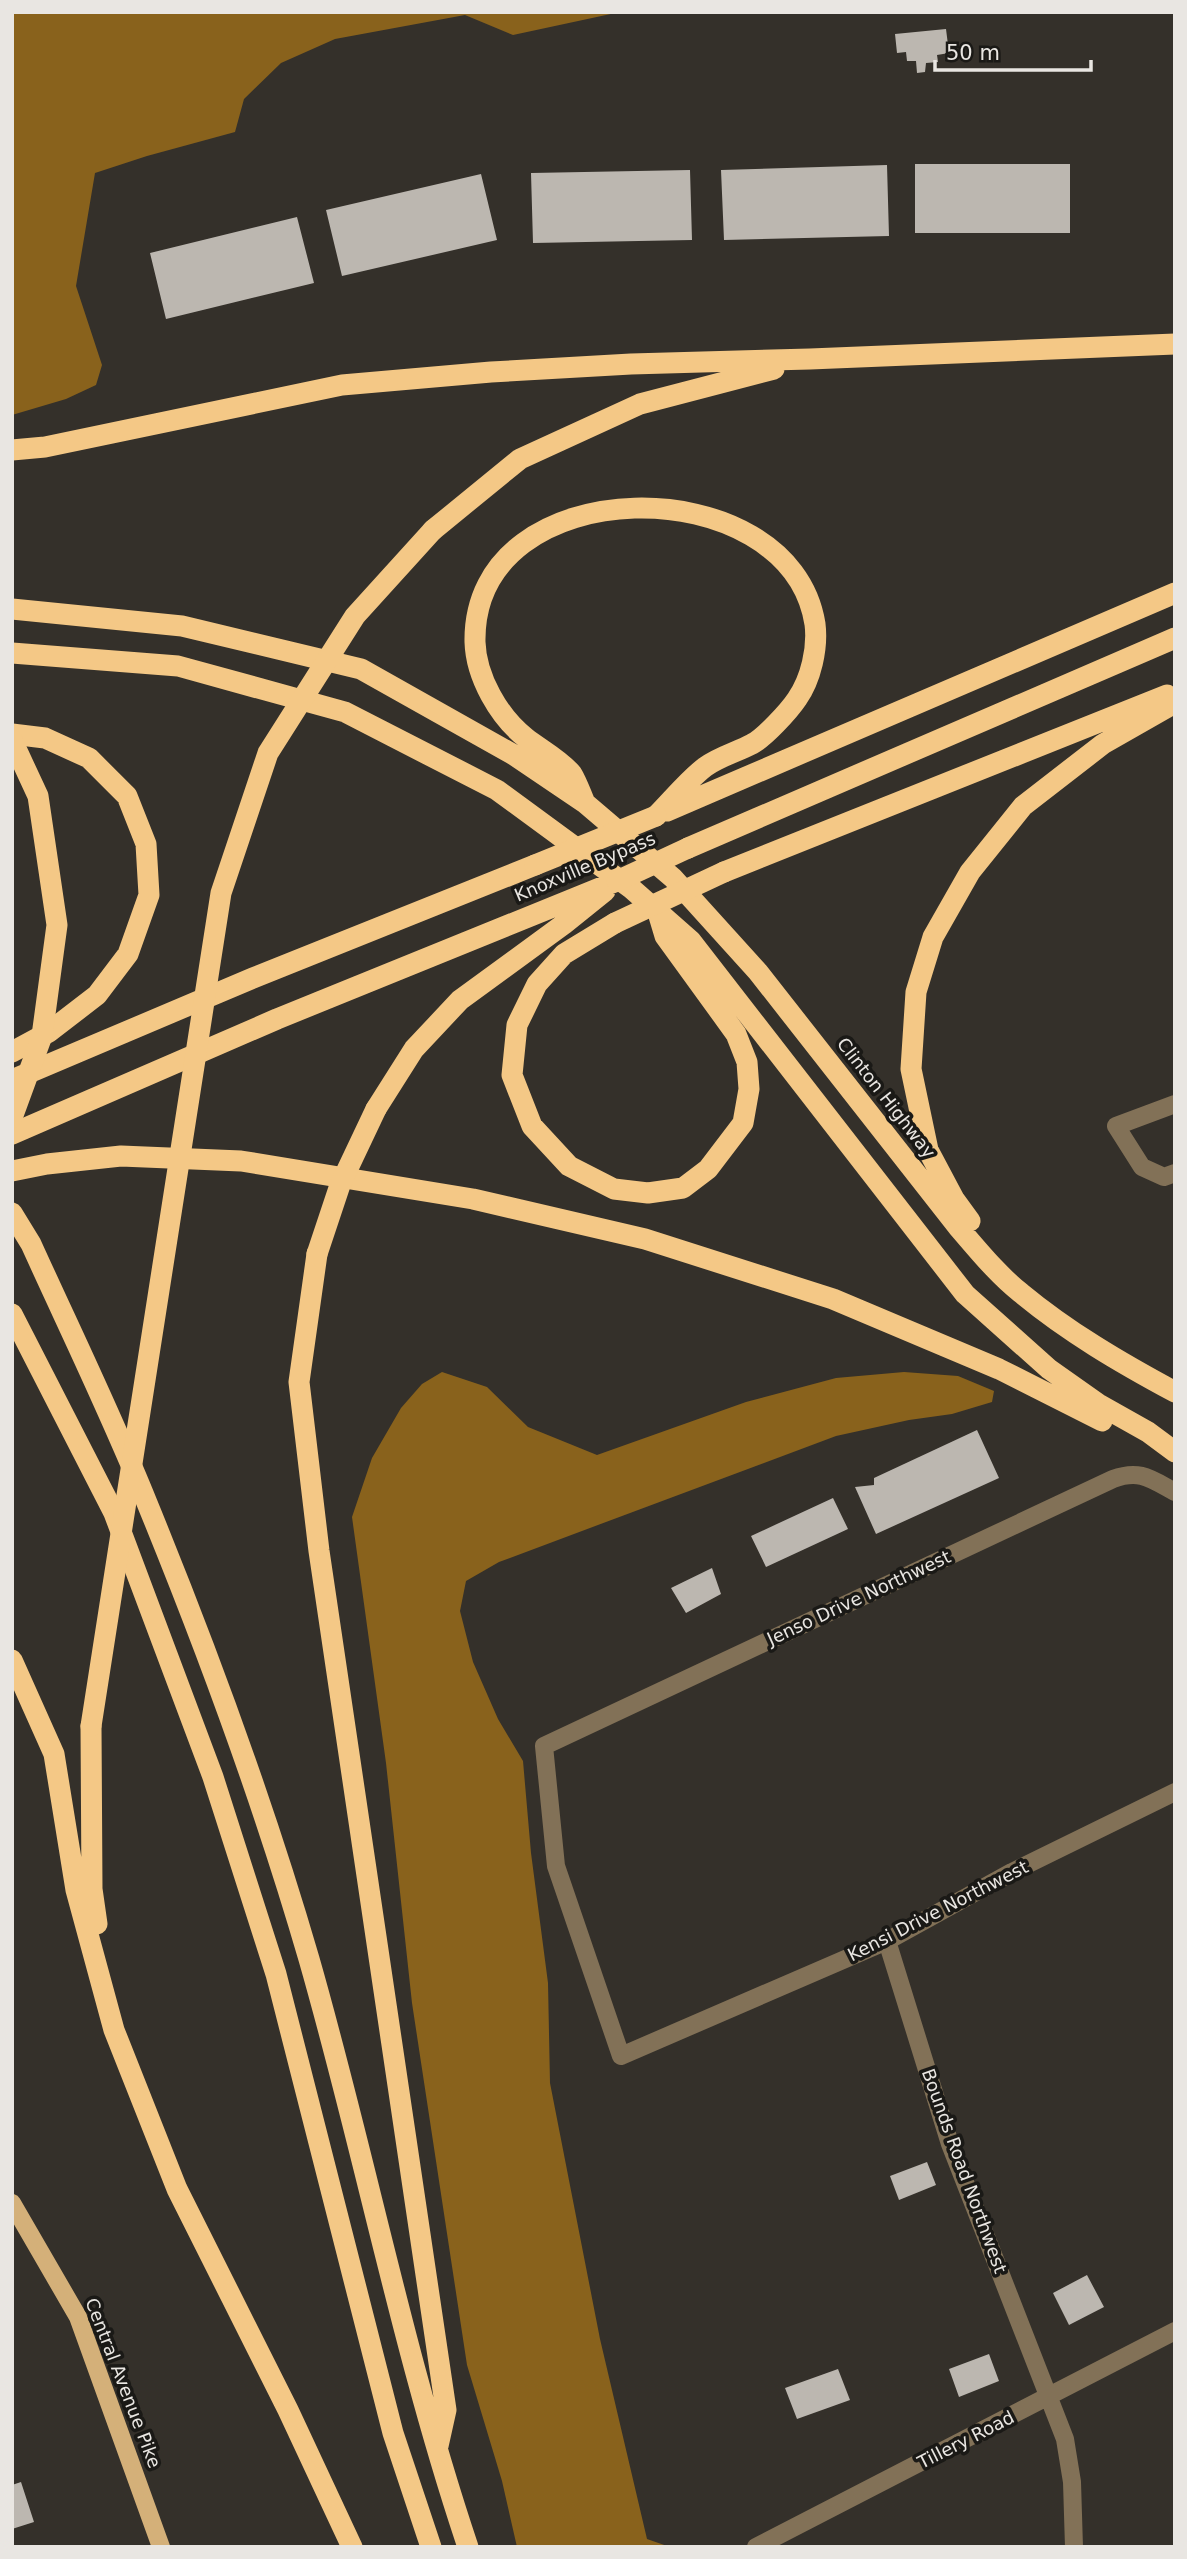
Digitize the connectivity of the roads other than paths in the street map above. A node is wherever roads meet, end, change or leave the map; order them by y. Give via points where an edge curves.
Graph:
1 (1175, 344) edge
2 (810, 359) junction
3 (12, 450) edge
4 (1175, 593) edge
5 (12, 609) edge
6 (1175, 638) edge
7 (12, 653) edge
8 (1175, 692) edge
9 (1175, 704) edge
10 (12, 734) edge
11 (12, 740) edge
12 (584, 803) junction
13 (656, 816) junction
14 (582, 901) junction
15 (657, 910) junction
16 (12, 1052) edge
17 (12, 1080) edge
18 (1175, 1104) edge
19 (15, 1128) edge
20 (12, 1171) edge
21 (1175, 1173) edge
22 (12, 1213) edge
23 (992, 1266) junction
24 (12, 1314) edge
25 (1175, 1392) edge
26 (1175, 1452) edge
27 (1175, 1492) edge
28 (12, 1660) edge
29 (1175, 1793) edge
30 (887, 1941) junction
31 (114, 2030) junction
32 (621, 2056) joint
33 (12, 2203) edge
34 (1175, 2332) edge
35 (1048, 2398) junction
36 (437, 2451) junction
37 (156, 2545) edge
38 (352, 2547) edge
39 (431, 2547) edge
40 (468, 2547) edge
41 (756, 2547) edge
42 (1074, 2547) edge

1 - 2 highway
2 - 3 highway via 618,364 342,385
2 - 31 highway, bridge via 640,404 520,459 433,530 355,616 268,753 222,893 91,1726 92,1889
4 - 13 highway, Knoxville Bypass
5 - 12 highway, Clinton Highway via 182,626 361,669 514,755
6 - 14 highway, Knoxville Bypass, bridge via 688,848
7 - 15 highway via 178,666 345,712 497,790
8 - 15 highway, bridge via 724,872 615,923 564,954 537,984 517,1025 512,1075 532,1126 569,1166 614,1189 648,1193 683,1188 708,1169 743,1123 749,1089 747,1062 736,1034 665,936
9 - 23 highway via 1103,744 1023,806 970,872 933,937 916,992 911,1069 928,1150 954,1199 984,1240
10 - 16 highway via 45,738 89,758 127,796 146,844 149,895 128,954 97,995 49,1032
11 - 19 highway, bridge via 38,796 57,925 41,1036
12 - 13 highway via 571,774 522,735 498,707 480,671 475,642 488,585 523,541 586,513 658,508 695,514 732,527 784,562 812,605 817,637 810,671 797,699 756,742 706,766
12 - 23 highway, Clinton Highway via 673,878 758,972
13 - 17 highway, Knoxville Bypass, bridge
14 - 19 highway, Knoxville Bypass via 277,1019
14 - 36 highway, bridge via 460,1000 414,1049 376,1109 340,1185 317,1254 299,1382 319,1551 446,2410
15 - 26 highway via 691,941 729,988 965,1294 1049,1369
18 - 21 street via 1116,1126 1142,1167 1164,1177
20 - 26 highway via 121,1156 241,1161 473,1199 645,1239 833,1299 999,1369 1148,1446
22 - 36 highway via 31,1244 146,1501 246,1758 309,1959
23 - 25 highway, Clinton Highway via 1020,1293 1089,1343
24 - 39 highway via 114,1513 213,1777 276,1974 393,2433
27 - 32 street, Jenso Drive Northwest via 1136,1473 1113,1479 544,1746 556,1866
28 - 31 highway via 54,1754 76,1890
29 - 30 street, Kensi Drive Northwest via 1013,1872
30 - 32 street, Kensi Drive Northwest
30 - 35 street, Bounds Road Northwest via 950,2144
31 - 38 highway via 177,2189
33 - 37 main road, Central Avenue Pike via 79,2316
34 - 35 street, Tillery Road
35 - 41 street, Tillery Road
35 - 42 street, Bounds Road Northwest via 1065,2439
36 - 40 highway

